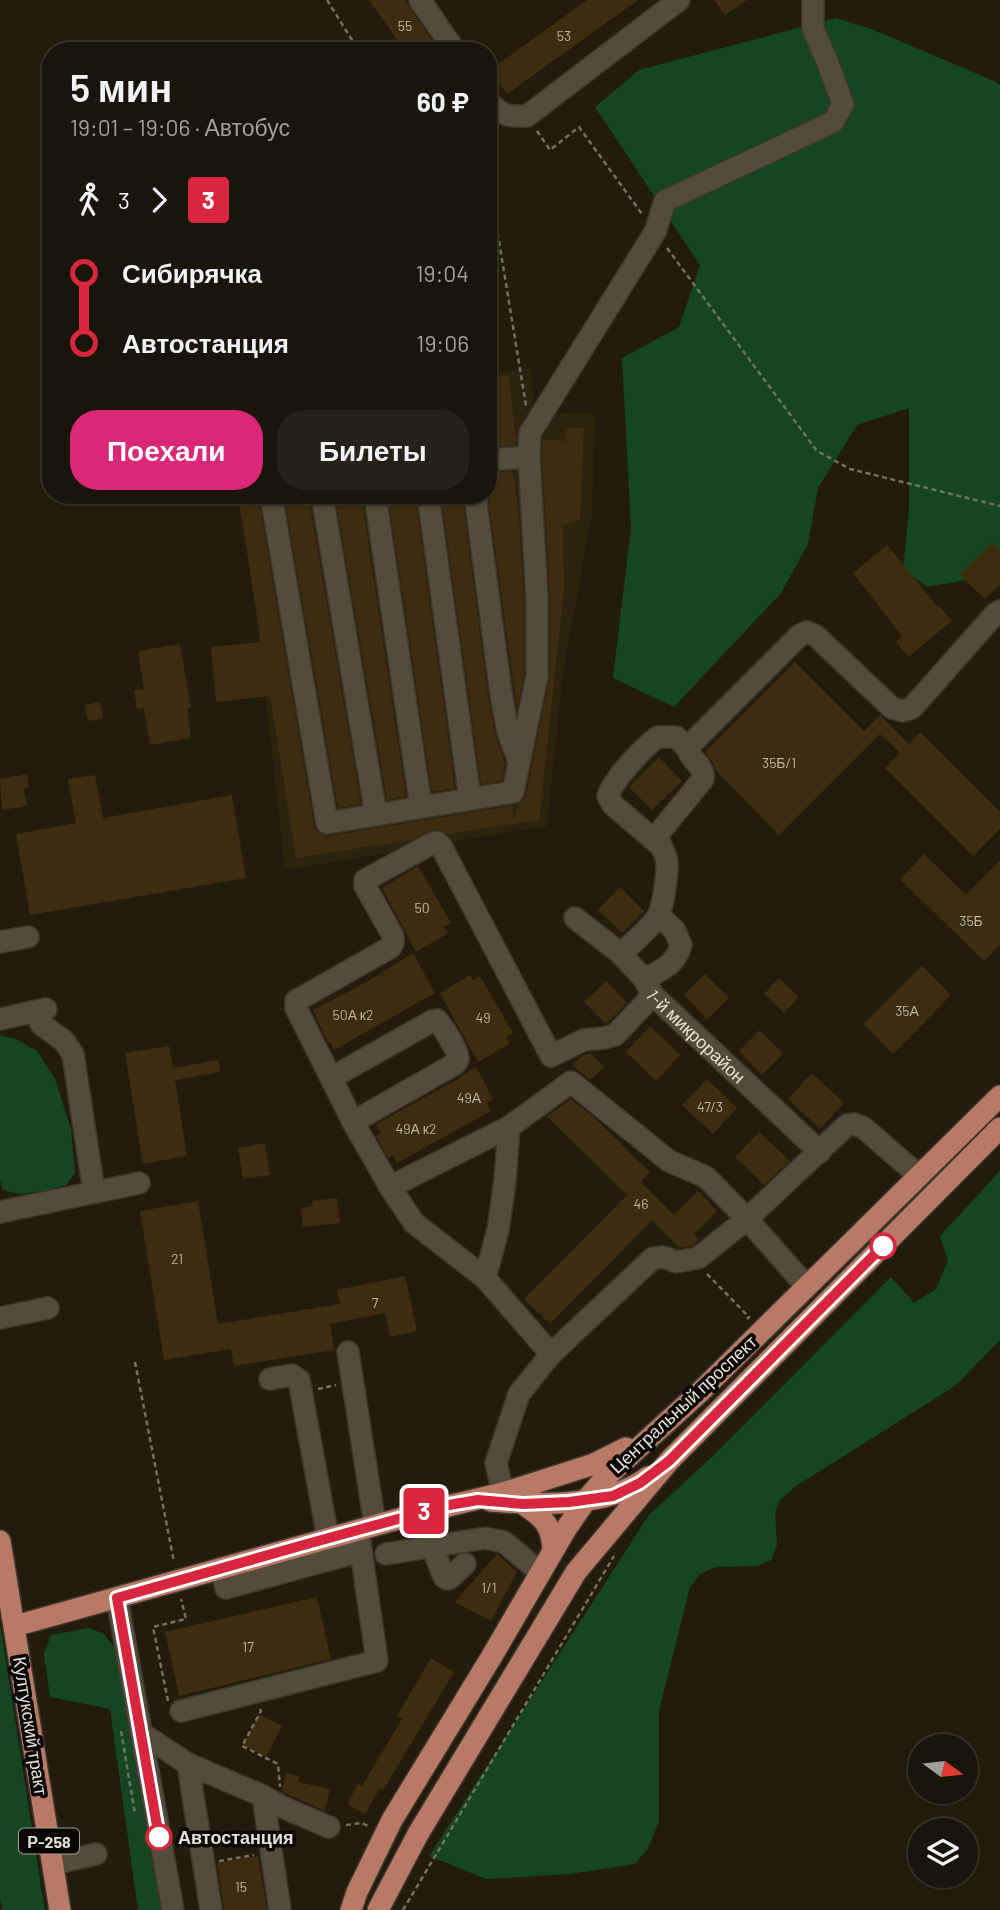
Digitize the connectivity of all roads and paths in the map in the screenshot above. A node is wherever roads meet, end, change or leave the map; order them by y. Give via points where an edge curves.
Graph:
1 (327, 0) edge
2 (420, 0) edge
3 (679, 0) edge
4 (813, 0) edge
5 (353, 42) edge
6 (448, 42) edge
7 (497, 110) edge
8 (527, 116) junction
9 (497, 229) edge
10 (655, 233) junction
11 (526, 406) dead end
12 (529, 457) junction
13 (497, 459) edge
14 (273, 504) edge
15 (324, 504) edge
16 (376, 504) edge
17 (429, 504) edge
18 (476, 504) edge
19 (1000, 506) edge
20 (1000, 611) edge
21 (688, 749) junction
22 (519, 761) junction
23 (470, 799) junction
24 (421, 807) junction
25 (376, 815) junction
26 (660, 845) junction
27 (659, 915) junction
28 (575, 918) dead end
29 (28, 937) dead end
30 (0, 942) edge
31 (621, 954) junction
32 (648, 987) junction
33 (0, 1019) edge
34 (551, 1056) junction
35 (331, 1078) junction
36 (571, 1082) junction
37 (1000, 1096) edge
38 (353, 1122) junction
39 (509, 1127) junction
40 (1000, 1128) edge
41 (820, 1152) junction
42 (919, 1176) junction
43 (139, 1183) dead end
44 (390, 1187) junction
45 (94, 1192) junction
46 (0, 1212) edge
47 (747, 1219) junction
48 (692, 1260) junction
49 (485, 1278) junction
50 (807, 1287) junction
51 (48, 1308) dead end
52 (0, 1318) edge
53 (740, 1326) dead end
54 (348, 1352) dead end
55 (551, 1354) junction
56 (135, 1362) dead end
57 (270, 1380) dead end
58 (353, 1381) junction
59 (301, 1392) junction
60 (650, 1436) junction
61 (669, 1461) junction
62 (503, 1493) junction
63 (478, 1500) junction
64 (586, 1500) junction
65 (523, 1504) junction
66 (423, 1512) junction
67 (367, 1527) junction
68 (328, 1538) junction
69 (0, 1541) edge
70 (432, 1546) junction
71 (619, 1548) dead end
72 (361, 1551) junction
73 (553, 1551) junction
74 (386, 1554) dead end
75 (466, 1564) dead end
76 (175, 1567) dead end
77 (221, 1568) junction
78 (540, 1572) junction
79 (181, 1596) dead end
80 (117, 1598) junction
81 (15, 1626) junction
82 (492, 1656) junction
83 (516, 1672) junction
84 (175, 1709) joint
85 (120, 1722) dead end
86 (141, 1733) junction
87 (188, 1764) junction
88 (263, 1796) junction
89 (135, 1814) dead end
90 (329, 1827) dead end
91 (96, 1854) dead end
92 (53, 1864) junction
93 (371, 1864) junction
94 (395, 1875) junction
95 (60, 1910) edge
96 (173, 1910) edge
97 (211, 1910) edge
98 (280, 1910) edge
99 (351, 1910) edge
100 (378, 1910) edge
101 (403, 1910) edge

1 - 5 path
2 - 6 street
3 - 8 street
4 - 10 street via 813,29 843,104 833,122 665,201
7 - 8 street via 510,117
8 - 10 path via 550,150 579,127
9 - 11 path
10 - 12 street via 530,433
10 - 19 path via 817,451 850,469
12 - 13 street
12 - 22 street via 537,676
14 - 25 street via 327,823
15 - 25 street
16 - 24 street
17 - 23 street
18 - 22 street via 508,732
20 - 21 street via 912,708 903,711 892,708 816,636 800,635
21 - 26 street via 702,769 703,779 659,833
21 - 26 street via 676,737 658,737 610,788 613,805
22 - 23 street via 513,792
23 - 24 street
24 - 25 street
26 - 27 street via 667,863
27 - 31 street
27 - 32 street, 1-й микрорайон via 676,931 681,945 675,960
28 - 31 street
29 - 30 street
31 - 32 street
32 - 34 street via 614,1035 584,1040
32 - 41 street, 1-й микрорайон
33 - 45 street via 42,1010 41,1024 73,1054
34 - 35 street via 437,842 365,880 393,936 391,947 296,1001
34 - 36 street
35 - 38 street
35 - 38 street via 437,1020 458,1054 456,1065
36 - 39 street
36 - 47 street via 669,1161 706,1177
37 - 42 main road, Центральный проспект
38 - 44 street
39 - 44 street
39 - 49 street via 500,1218
40 - 61 main road, Центральный проспект
41 - 42 street via 847,1125 854,1124
41 - 47 street
42 - 50 main road, Центральный проспект
43 - 45 street
44 - 49 street via 414,1223
45 - 46 street
47 - 48 street
47 - 50 street
48 - 53 path via 749,1317
48 - 55 street via 653,1258
49 - 55 street
50 - 60 main road, Центральный проспект
51 - 52 street
54 - 58 street
55 - 62 street via 519,1394 496,1463
56 - 76 path
57 - 59 street via 292,1375 299,1380
58 - 59 path
58 - 67 street
59 - 68 street
60 - 62 main road via 594,1464
60 - 64 main road, Центральный проспект
61 - 64 main road via 613,1496
61 - 83 main road, Центральный проспект via 576,1572
62 - 63 main road
63 - 65 main road
63 - 66 main road
64 - 65 main road
64 - 73 main road, Центральный проспект
65 - 73 main road via 545,1520
66 - 67 main road
66 - 70 street
67 - 68 main road
67 - 72 street
68 - 77 main road
69 - 81 main road, Култукский тракт / Р-258
70 - 74 street
70 - 75 street via 447,1579
70 - 78 street via 496,1539
71 - 101 path
72 - 77 street via 226,1588
72 - 84 street via 377,1661
73 - 78 main road, Центральный проспект
77 - 80 main road
78 - 82 main road, Центральный проспект
79 - 84 path via 186,1619 153,1627
80 - 81 main road
80 - 86 street
81 - 92 main road, Култукский тракт / Р-258
82 - 83 main road
82 - 93 main road, Центральный проспект via 392,1820
83 - 94 main road, Центральный проспект
85 - 89 path
86 - 87 street
86 - 96 street
87 - 88 street
87 - 97 street
88 - 90 street
88 - 98 street
91 - 92 street
92 - 95 main road, Култукский тракт / Р-258
93 - 94 main road
93 - 99 main road, Центральный проспект
94 - 100 main road, Центральный проспект

